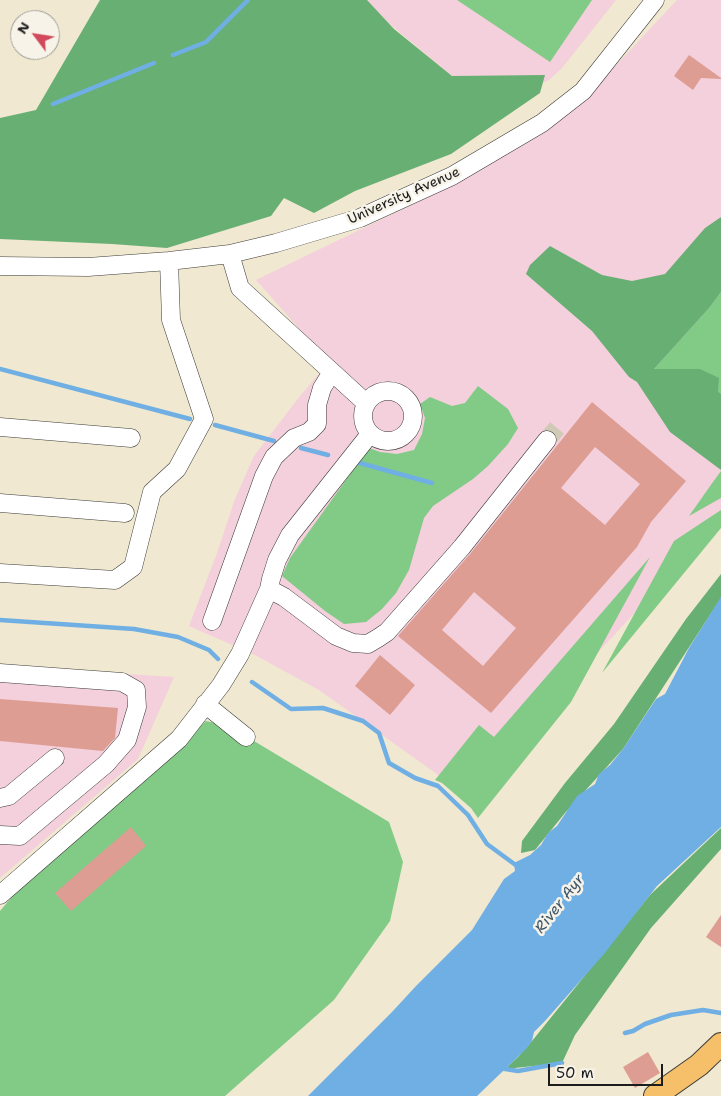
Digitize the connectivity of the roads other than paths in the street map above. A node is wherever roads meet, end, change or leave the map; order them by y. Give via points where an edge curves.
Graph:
1 (655, 0) edge
2 (230, 254) junction
3 (169, 261) junction
4 (0, 266) edge
5 (332, 372) junction
6 (366, 403) junction
7 (0, 426) edge
8 (370, 434) junction
9 (131, 438) dead end
10 (547, 440) tunnel mouth
11 (0, 503) edge
12 (124, 513) dead end
13 (0, 573) edge
14 (269, 589) junction
15 (212, 622) dead end
16 (0, 673) edge
17 (206, 704) junction
18 (246, 736) dead end
19 (54, 758) dead end
20 (0, 798) edge
21 (0, 835) edge
22 (0, 895) edge
23 (721, 1044) edge
24 (655, 1096) edge

1 - 2 street, University Avenue via 582,91 542,123 452,176 360,218
2 - 3 street, University Avenue
2 - 5 street via 240,288
3 - 4 street, University Avenue via 88,267
3 - 13 street via 171,320 204,419 178,469 152,492 133,567 114,580
5 - 6 street
5 - 15 street via 322,388 316,424 309,432 294,438 274,457 264,476
6 - 8 street via 363,419
6 - 8 street via 372,396 388,390 404,396 413,410 412,426 401,438 385,441
7 - 9 street
8 - 14 street via 290,535 277,560
10 - 14 street via 462,547 387,632 368,644 353,644 336,636
11 - 12 street
14 - 17 street via 240,654
16 - 21 street via 122,682 136,690 137,707 128,740 106,764 20,836
17 - 18 street
17 - 22 street via 179,739
19 - 20 street via 9,796
23 - 24 main road via 699,1066

